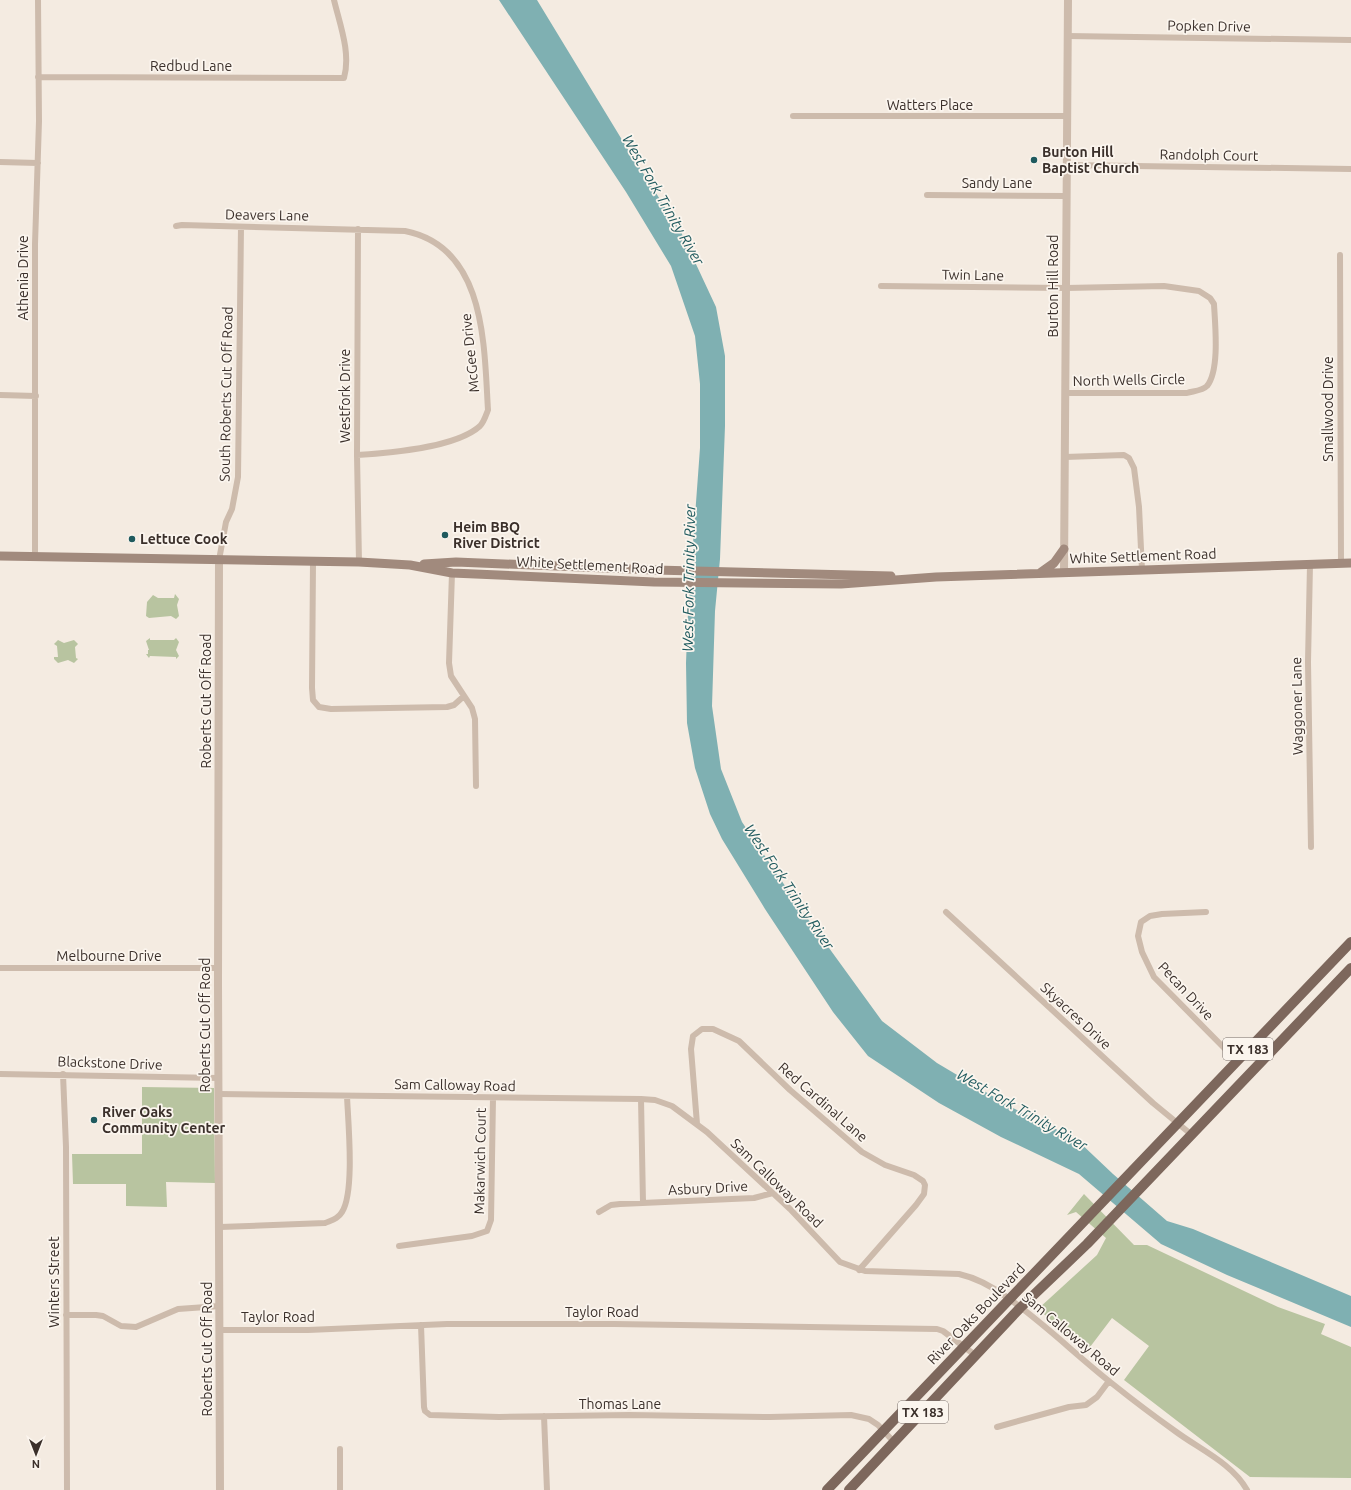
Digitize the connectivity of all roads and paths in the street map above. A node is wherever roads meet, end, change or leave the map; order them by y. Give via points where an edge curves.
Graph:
1 (38, 0) edge
2 (334, 0) edge
3 (1068, 0) edge
4 (1067, 36) junction
5 (1351, 40) edge
6 (38, 77) junction
7 (793, 116) dead end
8 (1067, 116) junction
9 (0, 162) edge
10 (38, 164) junction
11 (1066, 165) junction
12 (1351, 169) edge
13 (927, 194) dead end
14 (1066, 196) junction
15 (176, 226) dead end
16 (241, 227) junction
17 (358, 229) junction
18 (1340, 255) dead end
19 (881, 286) dead end
20 (1066, 288) junction
21 (1199, 291) joint
22 (1065, 393) junction
23 (0, 395) edge
24 (36, 396) junction
25 (357, 455) junction
26 (1065, 457) junction
27 (1064, 549) junction
28 (0, 556) edge
29 (35, 557) junction
30 (219, 560) junction
31 (313, 562) junction
32 (359, 562) junction
33 (479, 563) junction
34 (1351, 563) edge
35 (1310, 564) junction
36 (1341, 564) junction
37 (410, 565) junction
38 (1142, 570) junction
39 (1064, 572) junction
40 (452, 573) junction
41 (478, 573) junction
42 (1040, 573) junction
43 (936, 577) junction
44 (464, 696) junction
45 (476, 786) dead end
46 (1311, 847) dead end
47 (946, 912) dead end
48 (1206, 912) dead end
49 (1351, 942) edge
50 (0, 968) edge
51 (218, 968) junction
52 (1351, 968) edge
53 (1236, 1061) junction
54 (0, 1074) edge
55 (63, 1074) junction
56 (218, 1078) junction
57 (219, 1094) junction
58 (347, 1096) junction
59 (493, 1098) junction
60 (642, 1099) junction
61 (1179, 1123) junction
62 (697, 1124) junction
63 (1192, 1135) junction
64 (773, 1193) junction
65 (643, 1203) junction
66 (599, 1212) dead end
67 (220, 1227) junction
68 (400, 1246) dead end
69 (859, 1270) junction
70 (1009, 1299) junction
71 (220, 1306) junction
72 (1020, 1308) junction
73 (66, 1315) junction
74 (421, 1325) junction
75 (220, 1330) junction
76 (964, 1345) junction
77 (975, 1355) junction
78 (1109, 1381) junction
79 (544, 1416) junction
80 (997, 1428) dead end
81 (884, 1431) junction
82 (894, 1442) junction
83 (340, 1449) dead end
84 (67, 1490) edge
85 (220, 1490) edge
86 (340, 1490) edge
87 (547, 1490) edge
88 (827, 1490) edge
89 (849, 1490) edge
90 (1247, 1490) edge

1 - 6 street, Athenia Drive
2 - 6 street, Redbud Lane via 346,54 347,68 344,78
3 - 4 street, Burton Hill Road
4 - 5 street, Popken Drive
4 - 8 street, Burton Hill Road
6 - 10 street, Athenia Drive
7 - 8 street, Watters Place
8 - 11 street, Burton Hill Road
9 - 10 street
10 - 24 street, Athenia Drive via 35,244
11 - 12 street, Randolph Court
11 - 14 street, Burton Hill Road
13 - 14 street, Sandy Lane
14 - 20 street, Burton Hill Road
15 - 16 street, Deavers Lane
16 - 17 street, Deavers Lane
16 - 30 street, South Roberts Cut Off Road via 238,477
17 - 25 street, Westfork Drive
17 - 25 street, McGee Drive via 418,233 445,248 464,274 481,318 488,410 481,426 466,435 421,448
18 - 36 street, Smallwood Drive
19 - 20 street, Twin Lane
20 - 21 street, Twin Lane via 1164,286
20 - 22 street, Burton Hill Road
21 - 22 street, North Wells Circle via 1214,304 1214,368 1212,378 1204,389 1187,393
22 - 26 street, Burton Hill Road
23 - 24 street
24 - 29 street, Athenia Drive
25 - 32 street, Westfork Drive
26 - 27 street, Burton Hill Road
26 - 38 street via 1124,455 1129,458 1134,468 1139,507
27 - 39 street, Burton Hill Road
27 - 42 main road via 1054,563
28 - 29 main road, White Settlement Road
29 - 30 main road, White Settlement Road
30 - 31 main road, White Settlement Road
30 - 51 street, Roberts Cut Off Road
31 - 32 main road, White Settlement Road
31 - 44 street via 312,688 313,700 319,707 447,707
32 - 37 main road, White Settlement Road
33 - 37 main road, White Settlement Road
33 - 41 main road
33 - 43 main road, White Settlement Road
34 - 36 main road, White Settlement Road
35 - 36 main road, White Settlement Road
35 - 38 main road, White Settlement Road
35 - 46 street, Waggoner Lane via 1308,662
37 - 40 main road, White Settlement Road
38 - 39 main road, White Settlement Road
39 - 42 main road, White Settlement Road
40 - 41 main road, White Settlement Road
40 - 44 street via 449,663 451,676
41 - 43 main road, White Settlement Road via 748,584 841,584
42 - 43 main road, White Settlement Road
44 - 45 street via 472,708 475,719
47 - 61 street, Skyacres Drive via 1153,1103
48 - 53 street, Pecan Drive via 1150,916 1141,922 1138,936 1142,952 1154,977
49 - 53 main road, TX 183
50 - 51 street, Melbourne Drive
51 - 56 street, Roberts Cut Off Road
52 - 63 main road, TX 183
53 - 61 main road, TX 183
54 - 55 street, Blackstone Drive
55 - 56 street, Blackstone Drive
55 - 73 street, Winters Street via 66,1148
56 - 57 street, Roberts Cut Off Road
57 - 58 street, Sam Calloway Road
57 - 67 street, Roberts Cut Off Road
58 - 59 street, Sam Calloway Road
58 - 67 street via 348,1198 343,1211 336,1219 325,1223
59 - 60 street, Sam Calloway Road
59 - 68 street, Makarwich Court via 491,1220 487,1232
60 - 62 street, Sam Calloway Road via 672,1106
60 - 65 street
61 - 63 street, Skyacres Drive
61 - 70 main road, River Oaks Boulevard / TX 183
62 - 64 street, Sam Calloway Road
62 - 69 street, Red Cardinal Lane via 691,1049 693,1036 702,1029 713,1029 740,1041 790,1090 862,1152 923,1181 924,1194
63 - 72 main road, River Oaks Boulevard / TX 183 via 1087,1244
64 - 65 street, Asbury Drive via 754,1198
64 - 69 street, Sam Calloway Road via 840,1262
65 - 66 street, Asbury Drive via 611,1205
67 - 71 street, Roberts Cut Off Road
69 - 70 street, Sam Calloway Road via 959,1274 987,1284
70 - 72 street, Sam Calloway Road
70 - 76 main road, River Oaks Boulevard / TX 183
71 - 73 street via 178,1308 136,1327 122,1326 103,1316
71 - 75 street, Roberts Cut Off Road
72 - 77 main road, River Oaks Boulevard / TX 183
72 - 78 street, Sam Calloway Road
73 - 84 street, Winters Street
74 - 75 street, Taylor Road via 308,1330
74 - 76 street, Taylor Road via 606,1324 937,1329
74 - 79 street, Thomas Lane via 424,1407 427,1414
75 - 85 street, Roberts Cut Off Road
76 - 77 street, Taylor Road
76 - 81 main road, River Oaks Boulevard / TX 183
77 - 82 main road, River Oaks Boulevard / TX 183
78 - 80 street via 1086,1405
78 - 90 street, Sam Calloway Road via 1175,1432 1222,1464 1242,1481
79 - 81 street, Thomas Lane via 851,1415 869,1419
79 - 87 street
81 - 82 street, Thomas Lane
81 - 88 main road, River Oaks Boulevard / TX 183
82 - 89 main road, River Oaks Boulevard / TX 183
83 - 86 street

